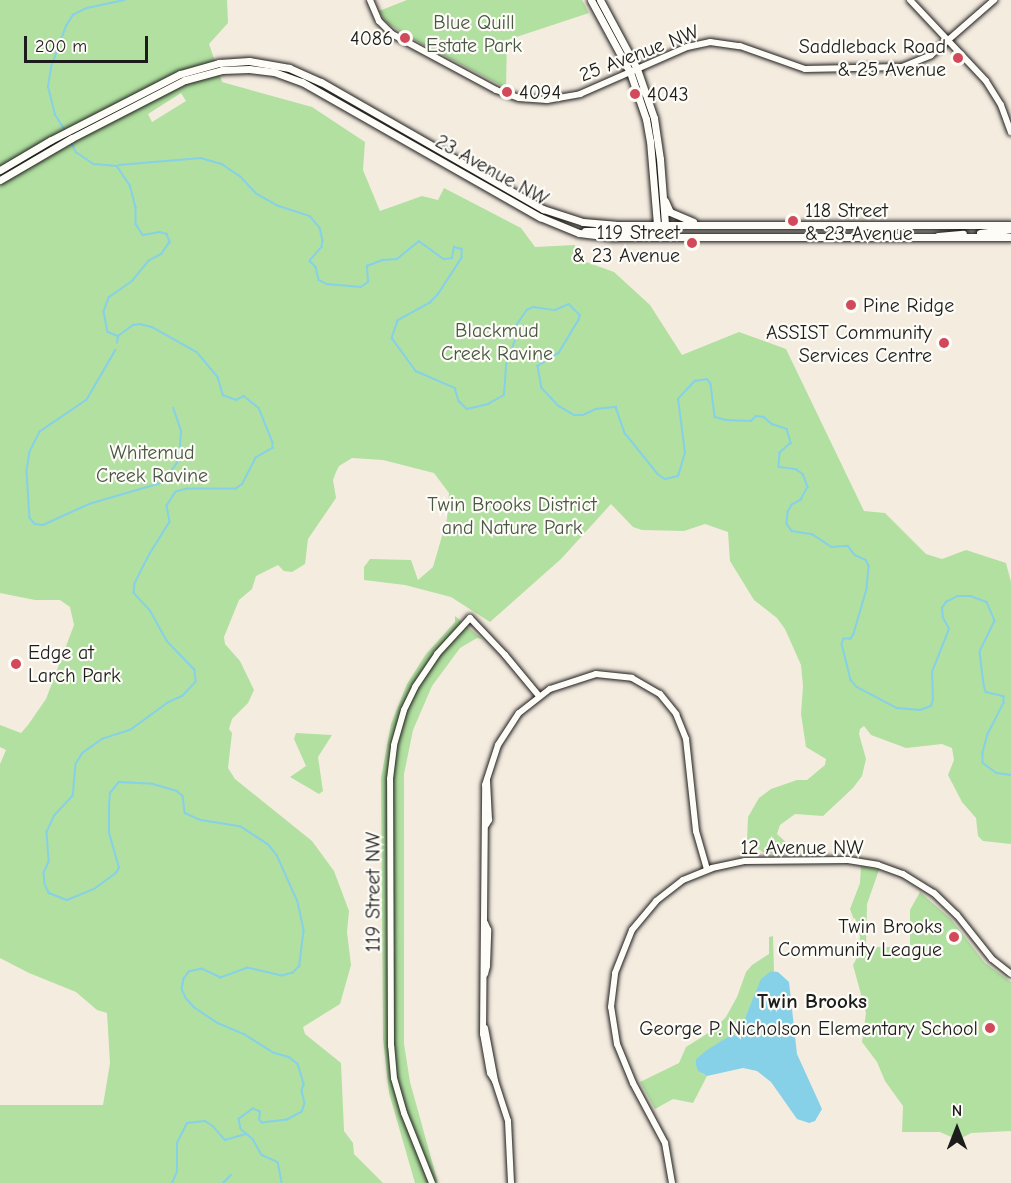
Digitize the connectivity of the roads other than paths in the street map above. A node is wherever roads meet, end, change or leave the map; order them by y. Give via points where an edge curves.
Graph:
1 (370, 0) edge
2 (591, 0) edge
3 (600, 0) edge
4 (910, 0) edge
5 (994, 0) edge
6 (948, 40) junction
7 (634, 71) junction
8 (90, 125) junction
9 (1011, 132) edge
10 (52, 144) junction
11 (0, 170) edge
12 (0, 180) edge
13 (663, 199) junction
14 (730, 224) junction
15 (1011, 227) edge
16 (659, 229) junction
17 (1011, 237) edge
18 (927, 239) junction
19 (539, 696) junction
20 (707, 869) junction
21 (1011, 974) edge
22 (432, 1183) edge
23 (511, 1183) edge
24 (672, 1183) edge

1 - 7 street, 25 Avenue NW via 379,21 392,33 489,87 522,98 569,98
2 - 7 main road
3 - 7 main road
4 - 6 street
5 - 6 street, 25 Avenue NW
6 - 7 street, 25 Avenue NW via 924,59 895,69 798,68 741,46 717,42 693,45
6 - 9 street via 992,88
7 - 13 main road via 658,139
7 - 16 main road via 651,141
8 - 10 main road, 23 Avenue NW
8 - 16 main road, 23 Avenue NW via 201,74 237,69 274,72 310,86 540,217 579,232
8 - 16 main road, 23 Avenue NW via 162,82 199,67 237,61 275,65 321,82 543,210 598,224
10 - 11 main road, 23 Avenue NW
10 - 12 main road, 23 Avenue NW
13 - 14 main road via 670,212 684,219
13 - 16 main road
14 - 15 main road, 23 Avenue NW
14 - 16 main road, 23 Avenue NW
15 - 18 main road
16 - 18 main road, 23 Avenue NW
17 - 18 main road, 23 Avenue NW
19 - 20 street via 590,675 610,674 632,678 660,694 682,726 696,831
19 - 22 street, 119 Street NW via 470,618 437,654 415,687 397,732 390,779 392,1058 404,1113
19 - 23 street via 505,732 484,785 482,966 486,1057 508,1121
20 - 21 street, 12 Avenue NW via 757,860 848,860 878,865 903,874 934,893 992,959
20 - 24 street, 12 Avenue NW via 665,893 638,922 615,973 611,1007 617,1044 665,1143

